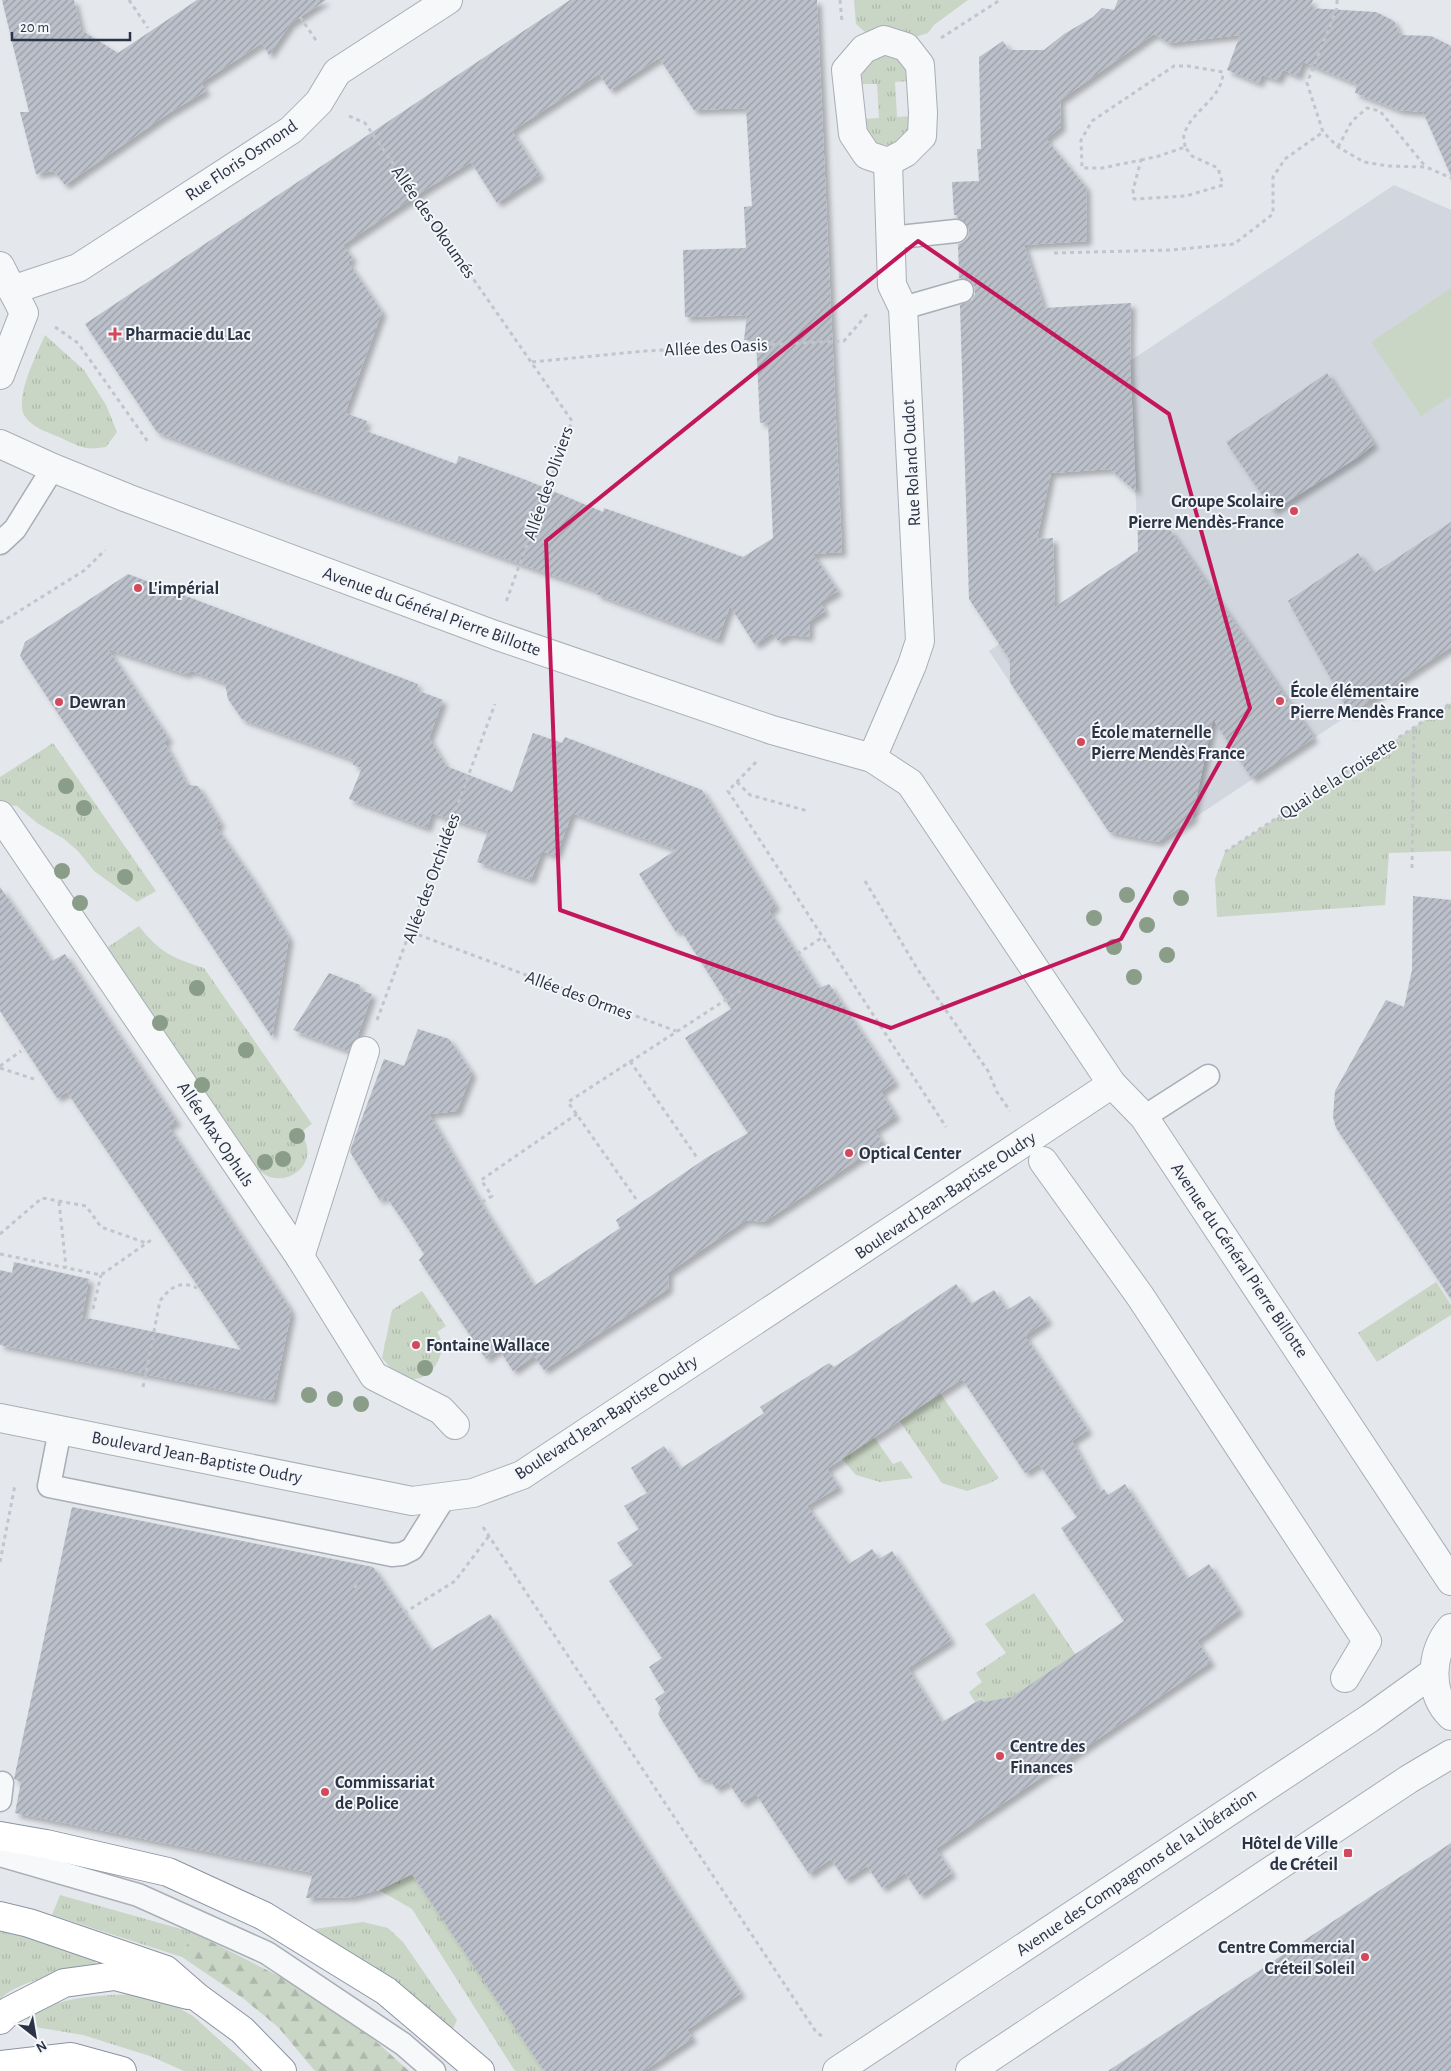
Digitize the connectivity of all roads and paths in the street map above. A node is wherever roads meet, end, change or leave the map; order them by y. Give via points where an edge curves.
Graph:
1 (129, 0) edge
2 (448, 0) edge
3 (1000, 0) edge
4 (1337, 0) edge
5 (148, 28) dead end
6 (914, 56) junction
7 (319, 102) junction
8 (1323, 132) junction
9 (1185, 147) junction
10 (1338, 147) junction
11 (1141, 160) junction
12 (888, 162) junction
13 (1426, 167) junction
14 (1451, 178) edge
15 (956, 231) dead end
16 (890, 238) junction
17 (1054, 253) dead end
18 (0, 266) edge
19 (12, 290) junction
20 (962, 291) dead end
21 (874, 306) dead end
22 (904, 308) junction
23 (55, 326) dead end
24 (532, 362) junction
25 (0, 375) edge
26 (148, 442) dead end
27 (0, 444) edge
28 (53, 468) junction
29 (0, 543) edge
30 (105, 550) dead end
31 (503, 611) dead end
32 (0, 623) edge
33 (1451, 703) edge
34 (495, 704) dead end
35 (1414, 727) junction
36 (761, 757) dead end
37 (872, 758) junction
38 (737, 782) junction
39 (808, 811) dead end
40 (0, 815) edge
41 (1225, 852) dead end
42 (1412, 868) dead end
43 (865, 882) dead end
44 (411, 932) junction
45 (823, 937) junction
46 (797, 954) dead end
47 (741, 990) dead end
48 (676, 1031) junction
49 (21, 1051) dead end
50 (365, 1051) joint
51 (630, 1061) junction
52 (0, 1067) edge
53 (1208, 1076) dead end
54 (34, 1079) dead end
55 (1112, 1084) junction
56 (577, 1114) junction
57 (1144, 1117) junction
58 (1014, 1118) dead end
59 (946, 1127) dead end
60 (698, 1159) dead end
61 (1043, 1161) dead end
62 (636, 1199) dead end
63 (59, 1202) junction
64 (482, 1202) dead end
65 (0, 1234) edge
66 (151, 1240) dead end
67 (146, 1243) junction
68 (0, 1254) edge
69 (300, 1257) junction
70 (66, 1267) junction
71 (101, 1274) junction
72 (197, 1288) dead end
73 (93, 1309) dead end
74 (143, 1386) dead end
75 (0, 1418) edge
76 (455, 1424) dead end
77 (60, 1430) junction
78 (16, 1480) dead end
79 (444, 1498) junction
80 (478, 1520) dead end
81 (489, 1536) junction
82 (0, 1562) edge
83 (1451, 1581) edge
84 (404, 1613) dead end
85 (1451, 1628) edge
86 (1434, 1672) junction
87 (1344, 1678) dead end
88 (1451, 1716) edge
89 (1451, 1754) edge
90 (0, 1836) edge
91 (0, 1856) edge
92 (0, 1916) edge
93 (197, 1997) junction
94 (0, 2020) edge
95 (830, 2042) dead end
96 (0, 2065) edge
97 (122, 2071) edge
98 (282, 2071) edge
99 (434, 2071) edge
100 (480, 2071) edge
101 (837, 2071) edge
102 (970, 2071) edge

1 - 5 path
2 - 7 street, Rue Floris Osmond via 337,72
3 - 6 path
4 - 8 path via 1337,8 1307,83
6 - 12 street via 920,65 922,136 905,153
6 - 12 street via 906,47 884,40 864,49 846,70 853,134 867,154
7 - 19 street, Rue Floris Osmond via 291,130 78,268
7 - 24 path, Allée des Okoumés via 365,123
8 - 10 path
8 - 17 path via 1285,159 1273,177 1273,214 1234,244 1171,250
9 - 11 path
9 - 11 path via 1192,156 1218,168 1223,185 1186,196 1134,199 1133,190
9 - 11 path via 1184,136 1191,122 1223,81 1223,72 1174,66 1092,121 1081,140 1082,168 1102,168
10 - 13 path via 1364,162
10 - 13 path via 1352,122 1367,108 1380,111
12 - 16 street, Rue Roland Oudot
13 - 14 path
15 - 16 lane
16 - 22 street, Rue Roland Oudot via 892,285
18 - 19 street
19 - 25 street via 24,313
20 - 22 lane
21 - 24 path, Allée des Oasis via 844,341 645,351
22 - 37 street, Rue Roland Oudot via 920,641
23 - 26 path via 78,343
24 - 31 path, Allée des Oliviers via 572,421
27 - 28 street, Avenue du Général Pierre Billotte
28 - 29 lane via 15,529
28 - 37 street, Avenue du Général Pierre Billotte via 495,635 772,730
30 - 32 path via 85,570
33 - 35 path, Quai de la Croisette
34 - 44 path, Allée des Orchidées
35 - 41 path, Quai de la Croisette
35 - 42 path
36 - 38 path
37 - 55 street, Avenue du Général Pierre Billotte via 910,783
38 - 39 path via 750,795
38 - 45 path via 728,791
40 - 69 street, Allée Max Ophuls
43 - 58 path via 918,970 988,1071
44 - 48 path, Allée des Ormes
44 - 50 path, Allée des Orchidées
45 - 46 path
45 - 59 path
47 - 48 path
48 - 51 path
49 - 52 path
50 - 69 street
51 - 56 path via 568,1102
51 - 60 path
52 - 54 path
53 - 57 lane
55 - 57 street, Avenue du Général Pierre Billotte
55 - 79 street, Boulevard Jean-Baptiste Oudry via 522,1475 473,1494
56 - 62 path
56 - 64 path via 481,1180 492,1196
57 - 83 street, Avenue du Général Pierre Billotte
61 - 87 street via 1140,1296 1367,1641
63 - 65 path via 42,1198
63 - 67 path via 86,1206 101,1227
63 - 70 path
66 - 67 path
67 - 71 path
68 - 70 path
69 - 76 street, Allée Max Ophuls via 374,1376 440,1410
70 - 71 path
71 - 73 path
72 - 74 path via 178,1285 166,1292 160,1301
75 - 77 street, Boulevard Jean-Baptiste Oudry
77 - 79 street, Boulevard Jean-Baptiste Oudry via 412,1500
77 - 79 lane via 49,1486 392,1555 412,1549
78 - 82 path
80 - 81 path
81 - 84 path via 455,1581
81 - 95 path via 816,2032
85 - 86 street via 1436,1654
86 - 88 street via 1438,1694
86 - 101 street, Avenue des Compagnons de la Libération via 1370,1718
89 - 102 street
90 - 100 highway via 168,1872 264,1916 386,1991
91 - 99 lane via 138,1895 267,1953 403,2044
92 - 93 highway via 166,1970
93 - 94 highway via 116,1976 64,1982 9,2011
93 - 98 highway via 242,2030
96 - 97 highway via 71,2056

